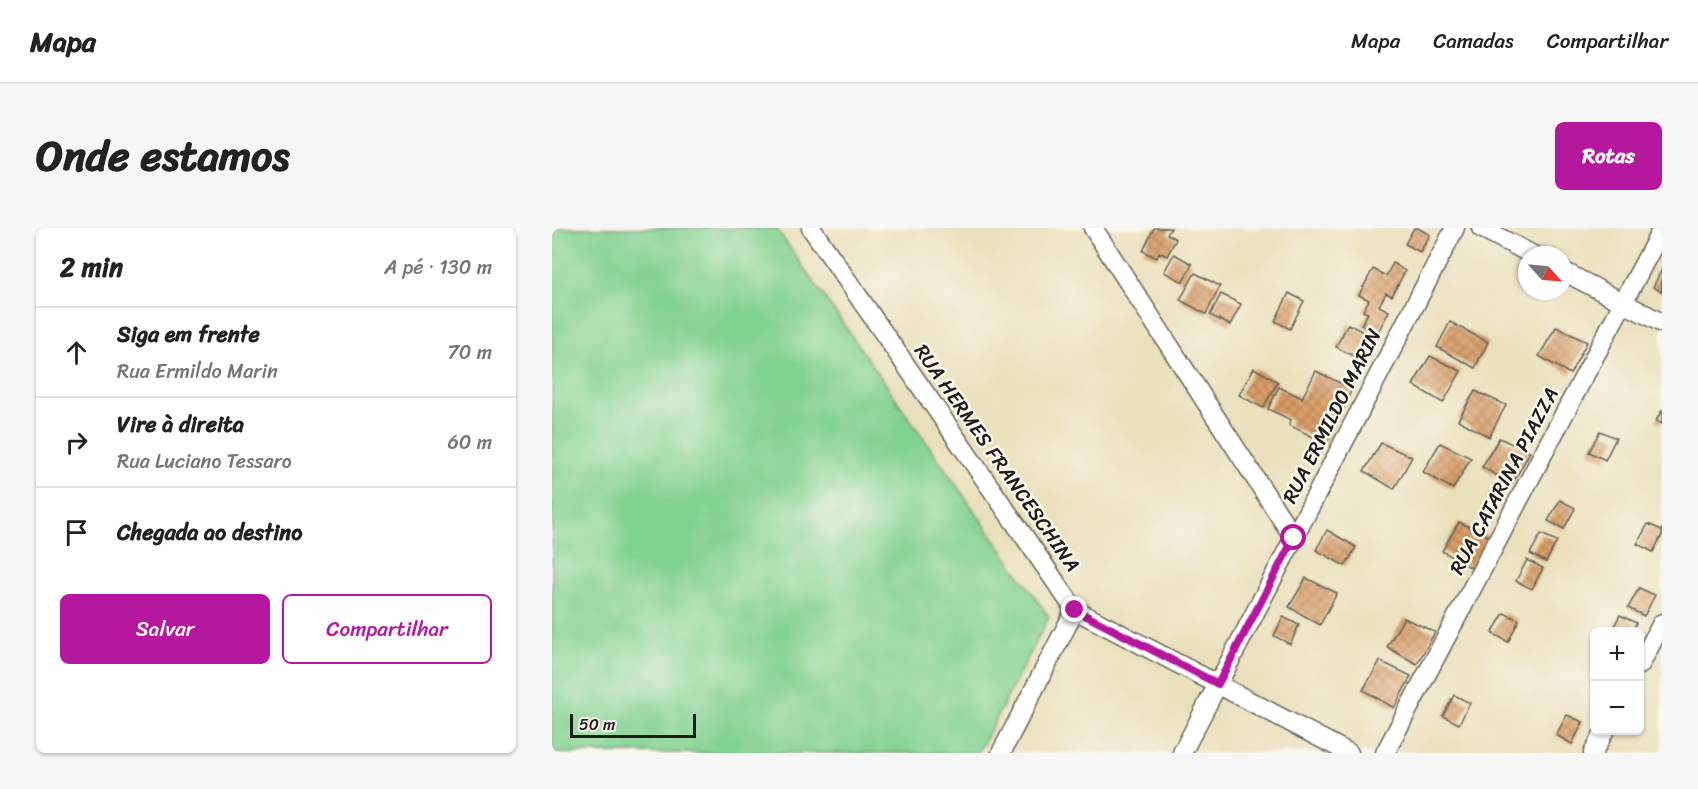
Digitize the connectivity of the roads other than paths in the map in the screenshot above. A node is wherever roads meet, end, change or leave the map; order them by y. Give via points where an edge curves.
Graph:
1 (811, 228) edge
2 (1093, 228) edge
3 (1455, 228) edge
4 (1481, 228) edge
5 (1662, 229) edge
6 (1518, 247) edge
7 (1572, 276) edge
8 (1623, 303) junction
9 (1662, 323) edge
10 (1294, 538) junction
11 (1075, 610) junction
12 (1662, 623) edge
13 (1644, 657) edge
14 (1218, 684) junction
15 (1602, 735) edge
16 (1001, 753) edge
17 (1182, 753) edge
18 (1349, 753) edge
19 (1385, 753) edge
20 (1593, 753) edge

1 - 11 street, RUA HERMES FRANCESCHINA
2 - 10 street
3 - 10 street, RUA ERMILDO MARIN
4 - 6 street
5 - 8 street, RUA CATARINA PIAZZA
7 - 8 street
8 - 9 street
8 - 19 street, RUA CATARINA PIAZZA
10 - 14 street, RUA ERMILDO MARIN
11 - 14 street
11 - 16 street
12 - 13 street
14 - 17 street, RUA ERMILDO MARIN
14 - 18 street
15 - 20 street

